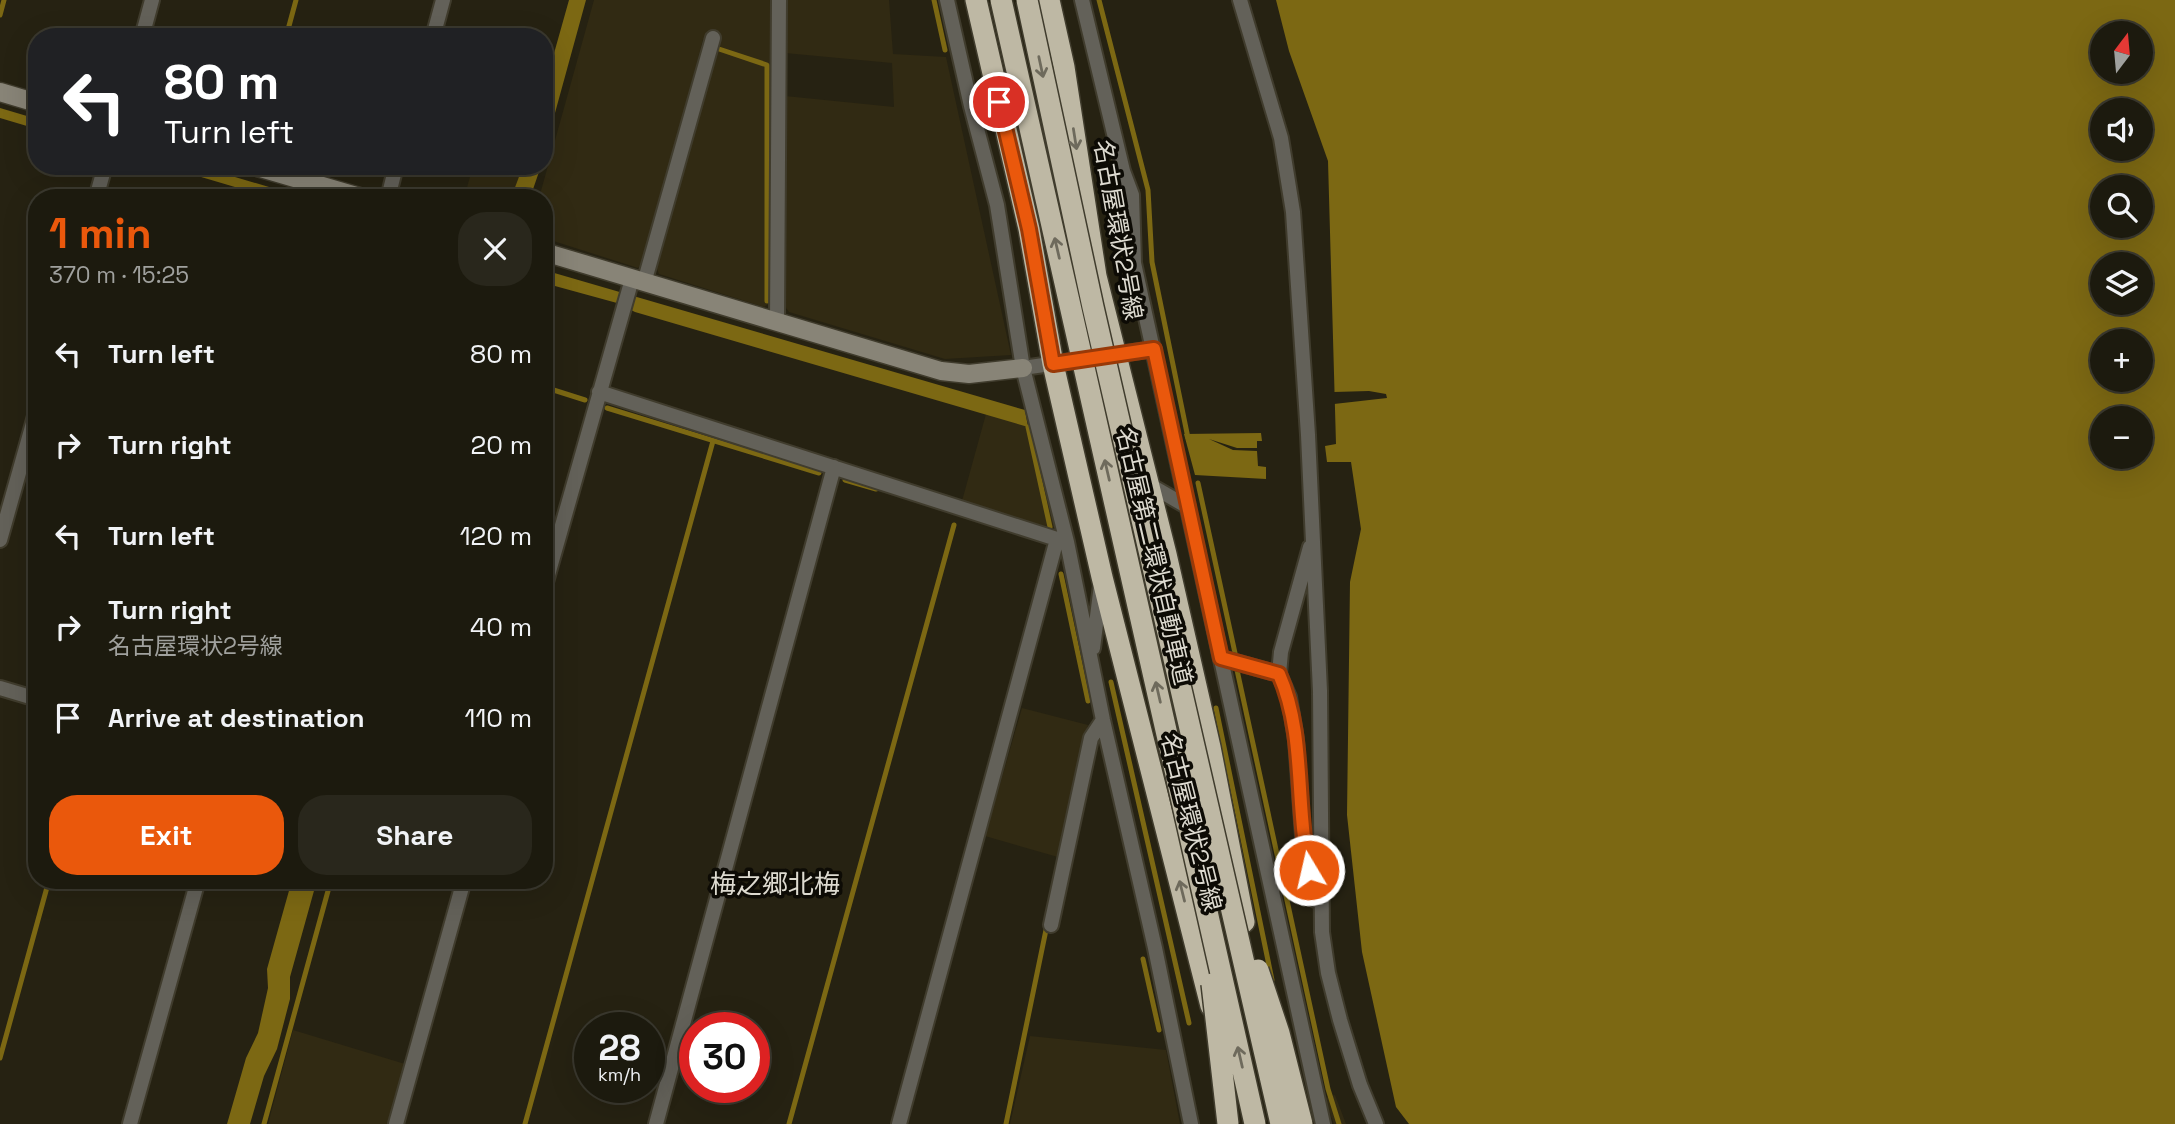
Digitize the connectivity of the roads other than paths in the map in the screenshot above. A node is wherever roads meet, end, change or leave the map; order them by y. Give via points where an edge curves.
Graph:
1 (152, 0) edge
2 (443, 0) edge
3 (779, 0) edge
4 (947, 0) edge
5 (976, 0) edge
6 (1001, 0) edge
7 (1027, 0) edge
8 (1049, 0) edge
9 (1082, 0) edge
10 (1240, 0) edge
11 (144, 28) edge
12 (435, 28) edge
13 (713, 37) dead end
14 (0, 92) edge
15 (28, 100) edge
16 (285, 175) edge
17 (332, 189) edge
18 (997, 205) junction
19 (1029, 229) junction
20 (553, 256) edge
21 (635, 283) junction
22 (777, 321) junction
23 (1154, 349) junction
24 (1115, 356) junction
25 (1053, 364) junction
26 (1023, 369) junction
27 (599, 392) junction
28 (28, 442) edge
29 (834, 467) junction
30 (1148, 484) junction
31 (1188, 507) junction
32 (1314, 536) junction
33 (0, 540) edge
34 (1062, 541) junction
35 (553, 557) edge
36 (1102, 577) junction
37 (1221, 658) junction
38 (1279, 674) junction
39 (1094, 676) junction
40 (0, 688) edge
41 (28, 696) edge
42 (1103, 720) junction
43 (1220, 856) junction
44 (1199, 875) junction
45 (195, 889) edge
46 (461, 889) edge
47 (1051, 925) dead end
48 (1322, 932) junction
49 (130, 1124) edge
50 (396, 1124) edge
51 (656, 1124) edge
52 (900, 1124) edge
53 (1191, 1124) edge
54 (1228, 1124) edge
55 (1239, 1124) edge
56 (1255, 1124) edge
57 (1281, 1124) edge
58 (1288, 1124) edge
59 (1302, 1124) edge
60 (1323, 1124) edge
61 (1376, 1124) edge

1 - 11 street
2 - 12 street
3 - 22 street
4 - 18 street
5 - 19 highway, 名古屋環状2号線
44 -> 6 highway, 名古屋第二環状自動車道, bridge
7 -> 43 highway, 名古屋第二環状自動車道, bridge
8 -> 24 highway, 名古屋環状2号線 via 1064,66 1096,276
9 - 23 street via 1132,195 1134,263
10 - 32 street via 1281,138 1293,212
13 - 21 street
14 - 15 street
16 - 17 street
18 - 19 street
18 - 26 street
19 - 25 highway, 名古屋環状2号線
20 - 21 street
21 - 22 street
21 - 27 street via 622,311
22 - 26 street via 940,371 969,374
23 - 24 street
23 - 31 street
24 - 25 street
24 - 30 highway, 名古屋環状2号線
25 - 26 street
25 - 36 highway, 名古屋環状2号線
26 - 34 street
27 - 29 street
27 - 35 street
28 - 33 street
29 - 34 street
29 - 51 street
30 - 31 street
30 - 58 highway, 名古屋環状2号線 via 1210,747
31 - 37 street
32 - 38 street
32 - 48 street
34 - 39 street
34 - 52 street
36 - 39 street via 1093,640
55 -> 36 highway, 名古屋環状2号線
37 - 38 street
37 - 60 street
38 - 48 street via 1289,697 1304,850
39 - 42 street
40 - 41 street
42 - 47 street via 1091,738
42 - 53 street
43 - 57 highway, 名古屋第二環状自動車道, bridge
43 - 59 highway, bridge via 1279,1032
44 - 54 highway, bridge
56 -> 44 highway, 名古屋第二環状自動車道, bridge
45 - 49 street
46 - 50 street
48 - 61 street via 1340,1020

